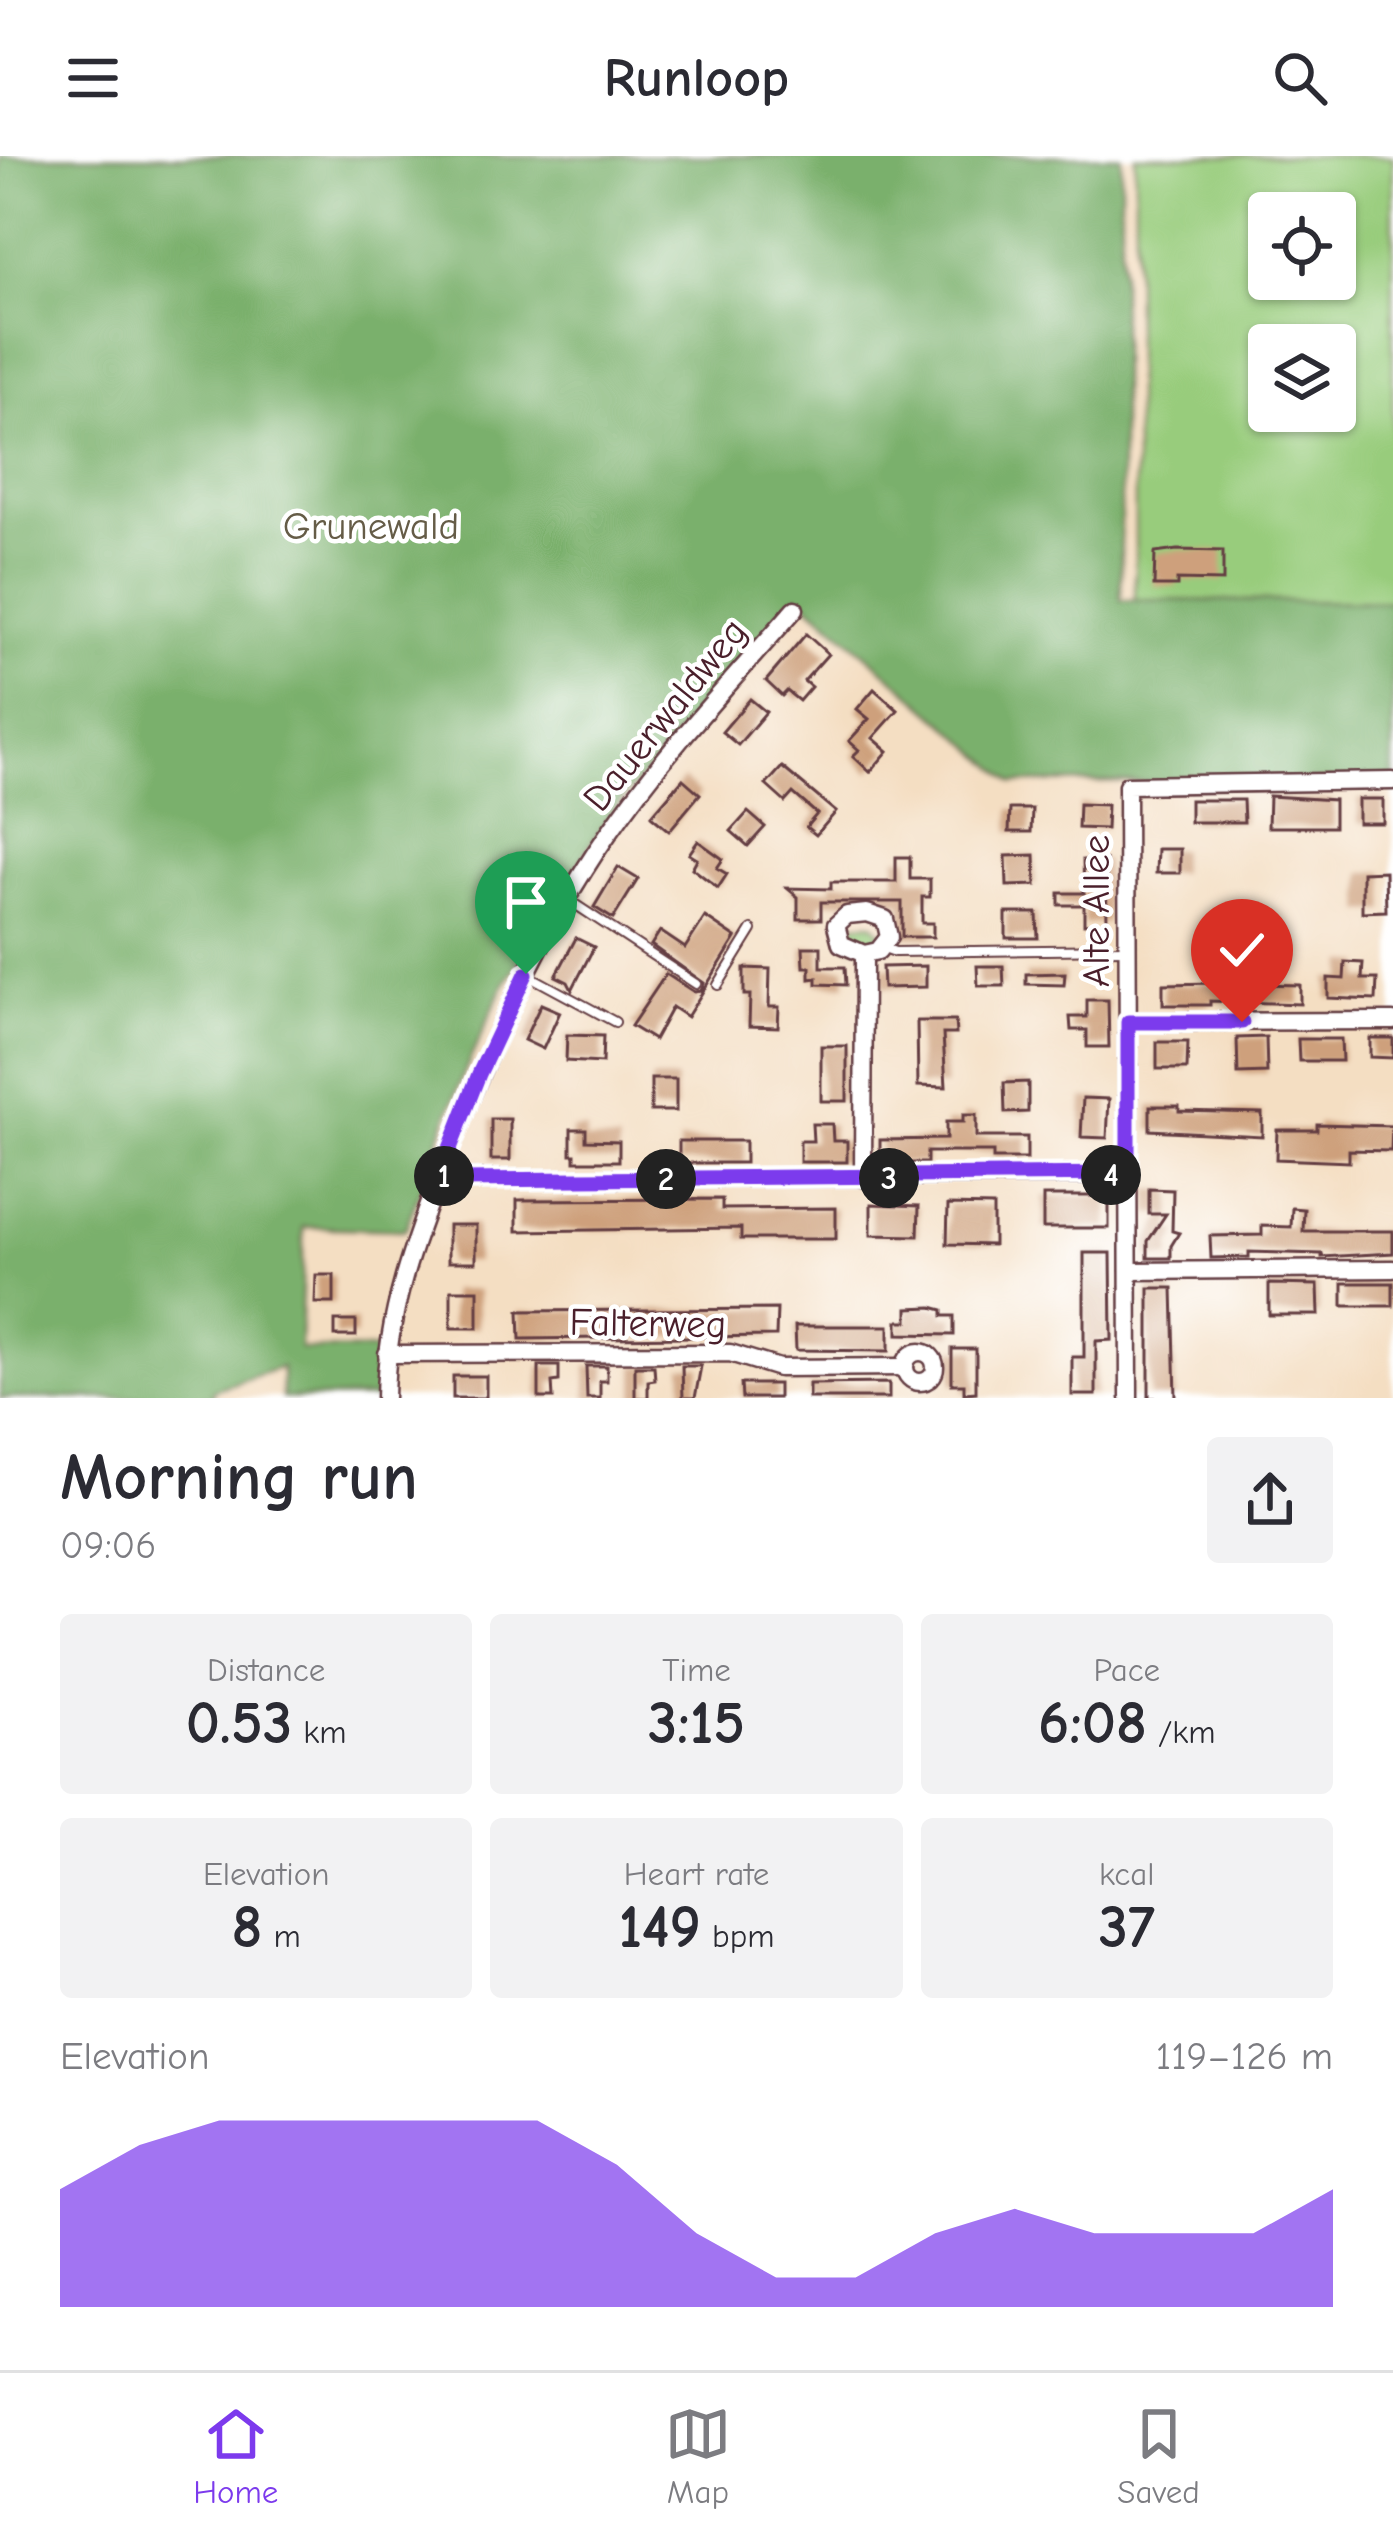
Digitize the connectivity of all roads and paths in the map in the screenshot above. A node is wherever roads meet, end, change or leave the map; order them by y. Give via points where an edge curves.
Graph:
1 (795, 609) dead end
2 (1393, 781) edge
3 (566, 899) junction
4 (752, 930) dead end
5 (882, 948) junction
6 (1128, 949) junction
7 (864, 954) junction
8 (526, 974) junction
9 (696, 984) dead end
10 (718, 986) dead end
11 (1393, 1021) edge
12 (615, 1022) dead end
13 (1128, 1022) junction
14 (440, 1174) junction
15 (1128, 1174) junction
16 (862, 1178) junction
17 (1393, 1269) edge
18 (1129, 1271) junction
19 (387, 1354) junction
20 (905, 1366) dead end
21 (385, 1398) edge
22 (1129, 1398) edge

1 - 3 street, Dauerwaldweg via 628,805
2 - 6 street, Alte Allee via 1127,785
3 - 8 street, Dauerwaldweg
3 - 9 lane
4 - 10 lane
5 - 6 lane
5 - 7 street
5 - 7 street via 885,919 847,915 836,926 841,944
6 - 13 street, Alte Allee
7 - 16 street
8 - 12 lane
8 - 14 street, Dauerwaldweg
11 - 13 street
13 - 15 street, Alte Allee
14 - 16 street
14 - 19 street, Dauerwaldweg via 405,1268
15 - 16 street
15 - 18 street, Alte Allee
17 - 18 street
18 - 22 street, Alte Allee
19 - 20 street, Falterweg via 730,1353 778,1368
19 - 21 street, Dauerwaldweg

